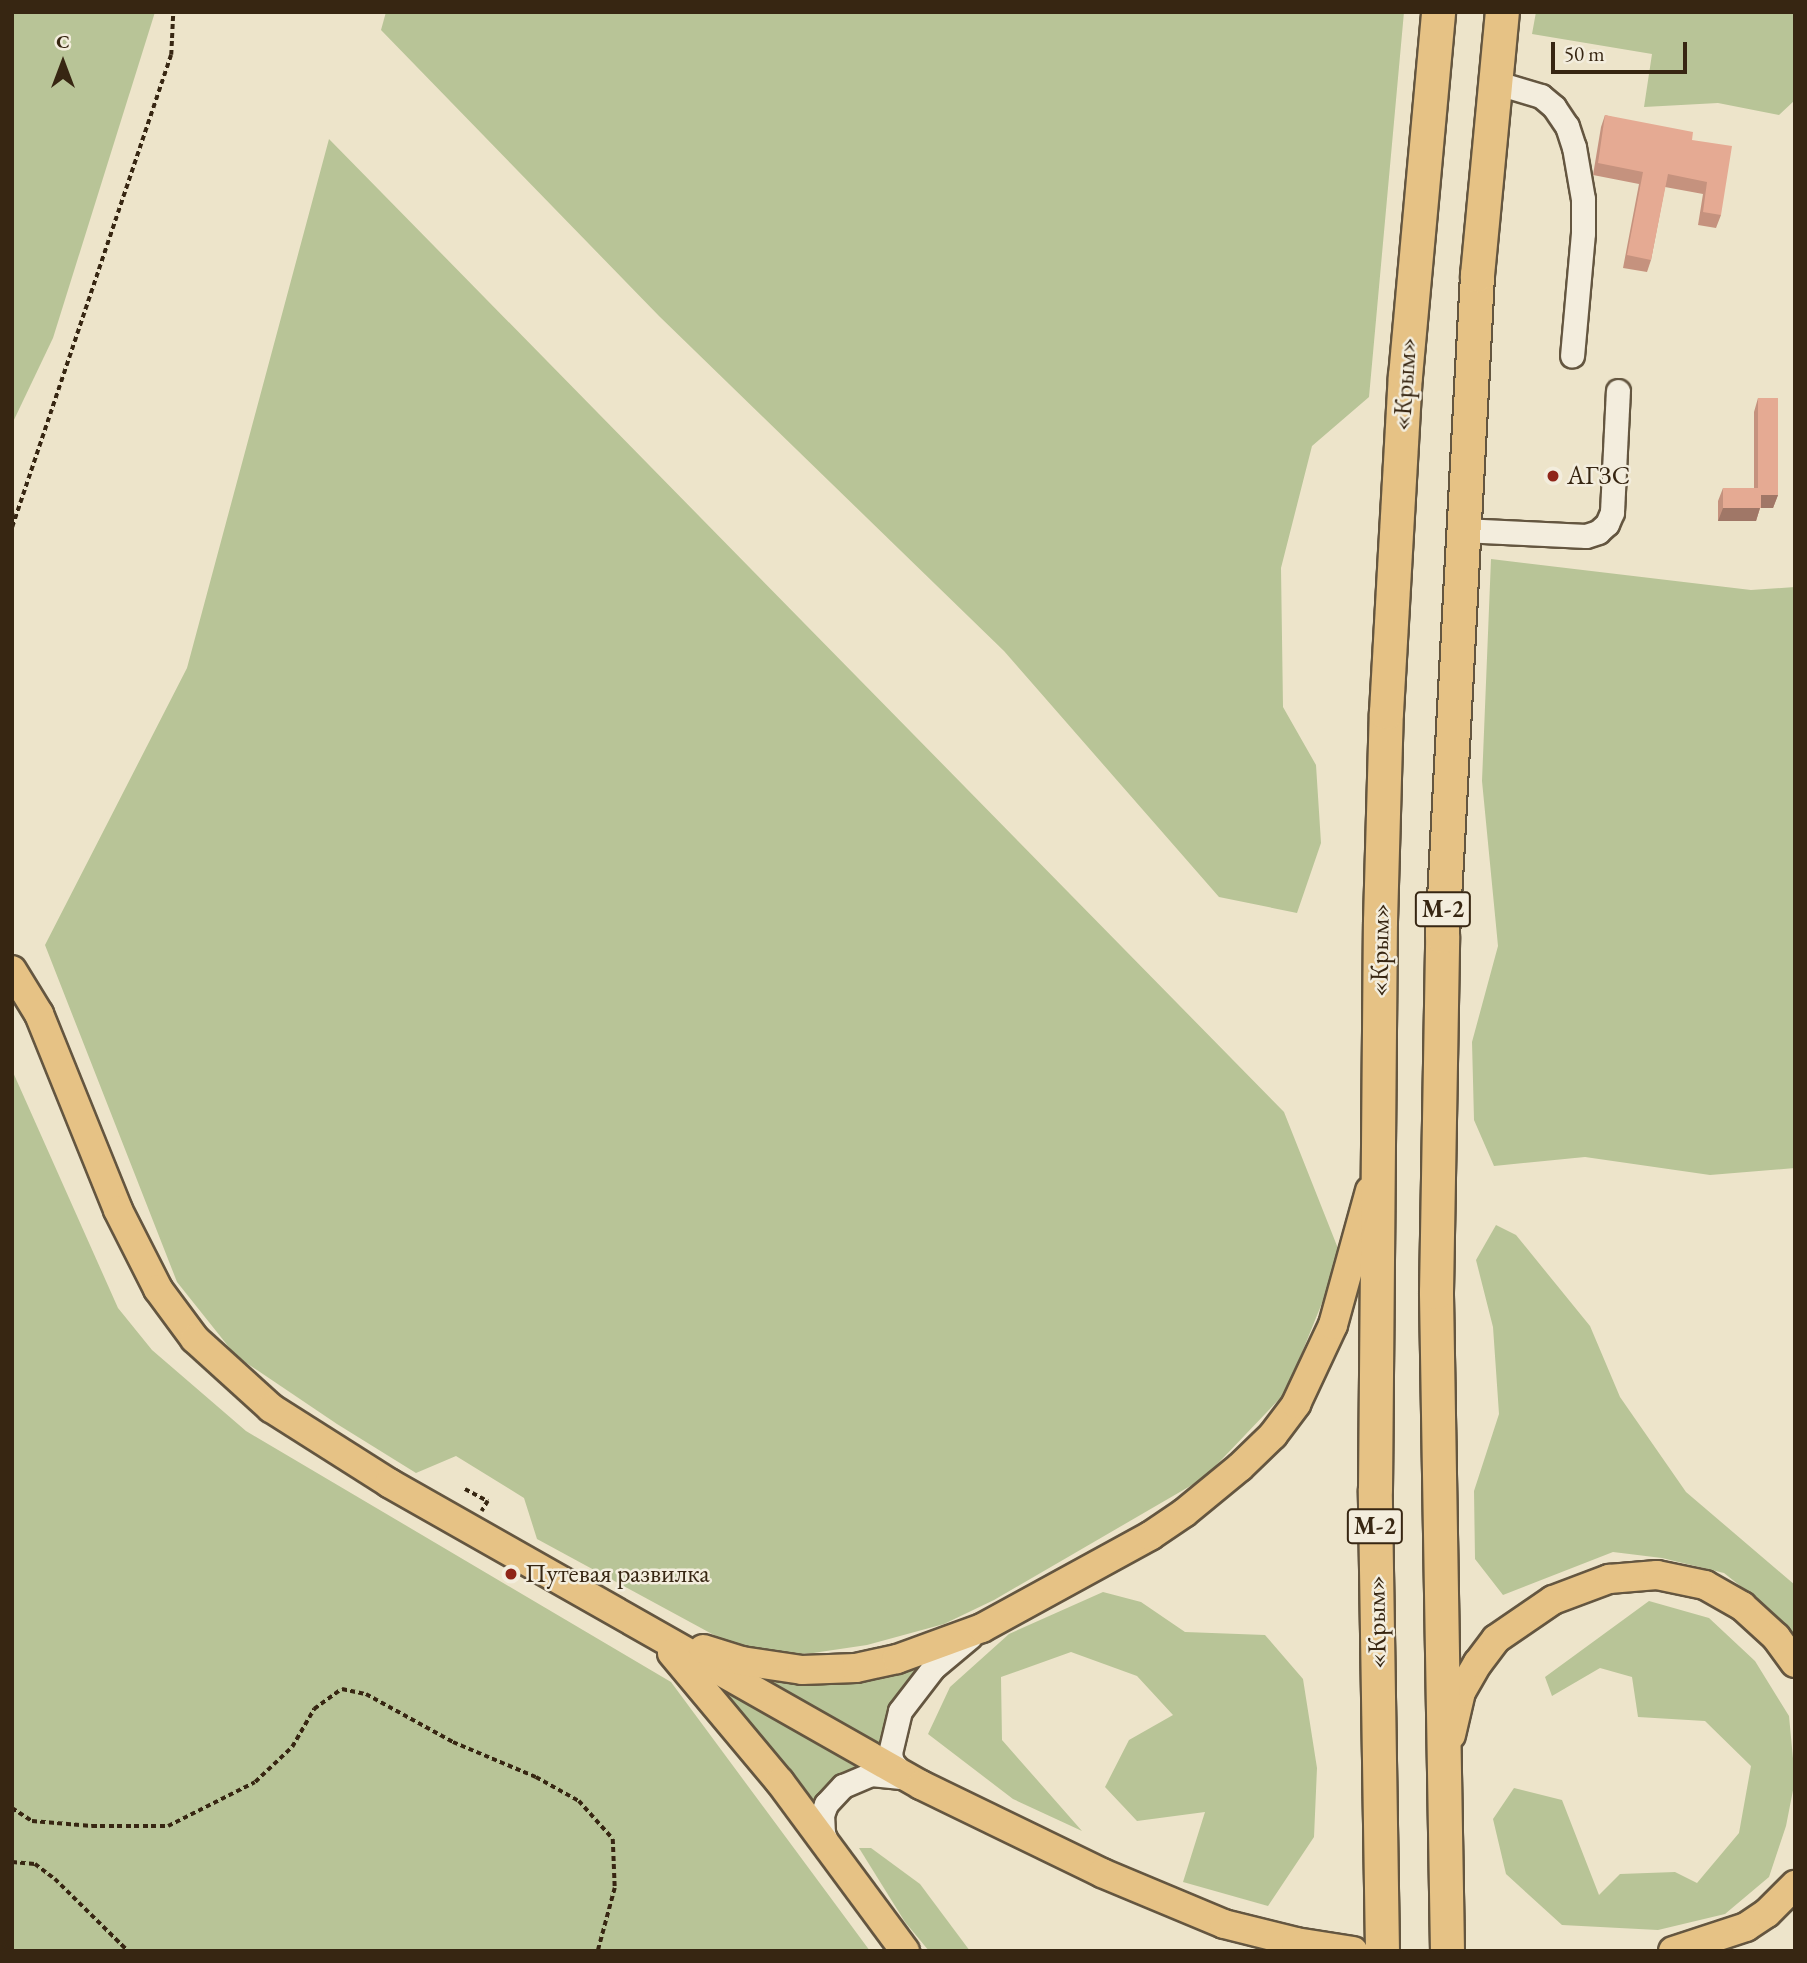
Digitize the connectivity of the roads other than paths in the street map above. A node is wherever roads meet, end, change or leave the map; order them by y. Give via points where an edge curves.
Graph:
1 (1438, 12) edge
2 (1502, 12) edge
3 (1509, 12) edge
4 (1497, 46) junction
5 (1494, 82) junction
6 (1572, 356) dead end
7 (1618, 391) dead end
8 (1462, 530) junction
9 (12, 970) edge
10 (1377, 1161) junction
11 (982, 1628) junction
12 (656, 1635) junction
13 (1795, 1663) edge
14 (905, 1777) junction
15 (1443, 1807) junction
16 (830, 1851) junction
17 (1795, 1885) edge
18 (905, 1951) edge
19 (1353, 1951) edge
20 (1382, 1951) edge
21 (1447, 1951) edge
22 (1673, 1951) edge

1 - 10 highway, «Крым» / М-2 via 1405,376 1386,698
2 - 4 highway, М-2
3 - 4 main road
4 - 5 highway, М-2
5 - 6 street via 1541,96 1554,107 1574,147 1583,198 1583,233
5 - 8 highway, М-2
7 - 8 street via 1612,512 1607,524 1586,536
8 - 15 highway, М-2 via 1442,936 1436,1278
9 - 12 main road via 39,1014 141,1259 173,1313 215,1360 271,1408 321,1442
10 - 11 main road via 1324,1350 1296,1404 1273,1435 1211,1492 1161,1528
10 - 20 highway, «Крым» / М-2 via 1375,1489
11 - 12 main road via 897,1659 819,1670 742,1661
11 - 14 street via 933,1668 900,1712 890,1753
12 - 14 main road
12 - 16 main road via 780,1782
13 - 15 main road via 1776,1637 1742,1606 1696,1582 1631,1575 1566,1594 1506,1630 1470,1675 1453,1718
14 - 16 street via 862,1776 833,1795 822,1823
14 - 19 main road via 1181,1907 1254,1933
15 - 21 highway, М-2
16 - 18 main road
17 - 22 main road via 1746,1927

